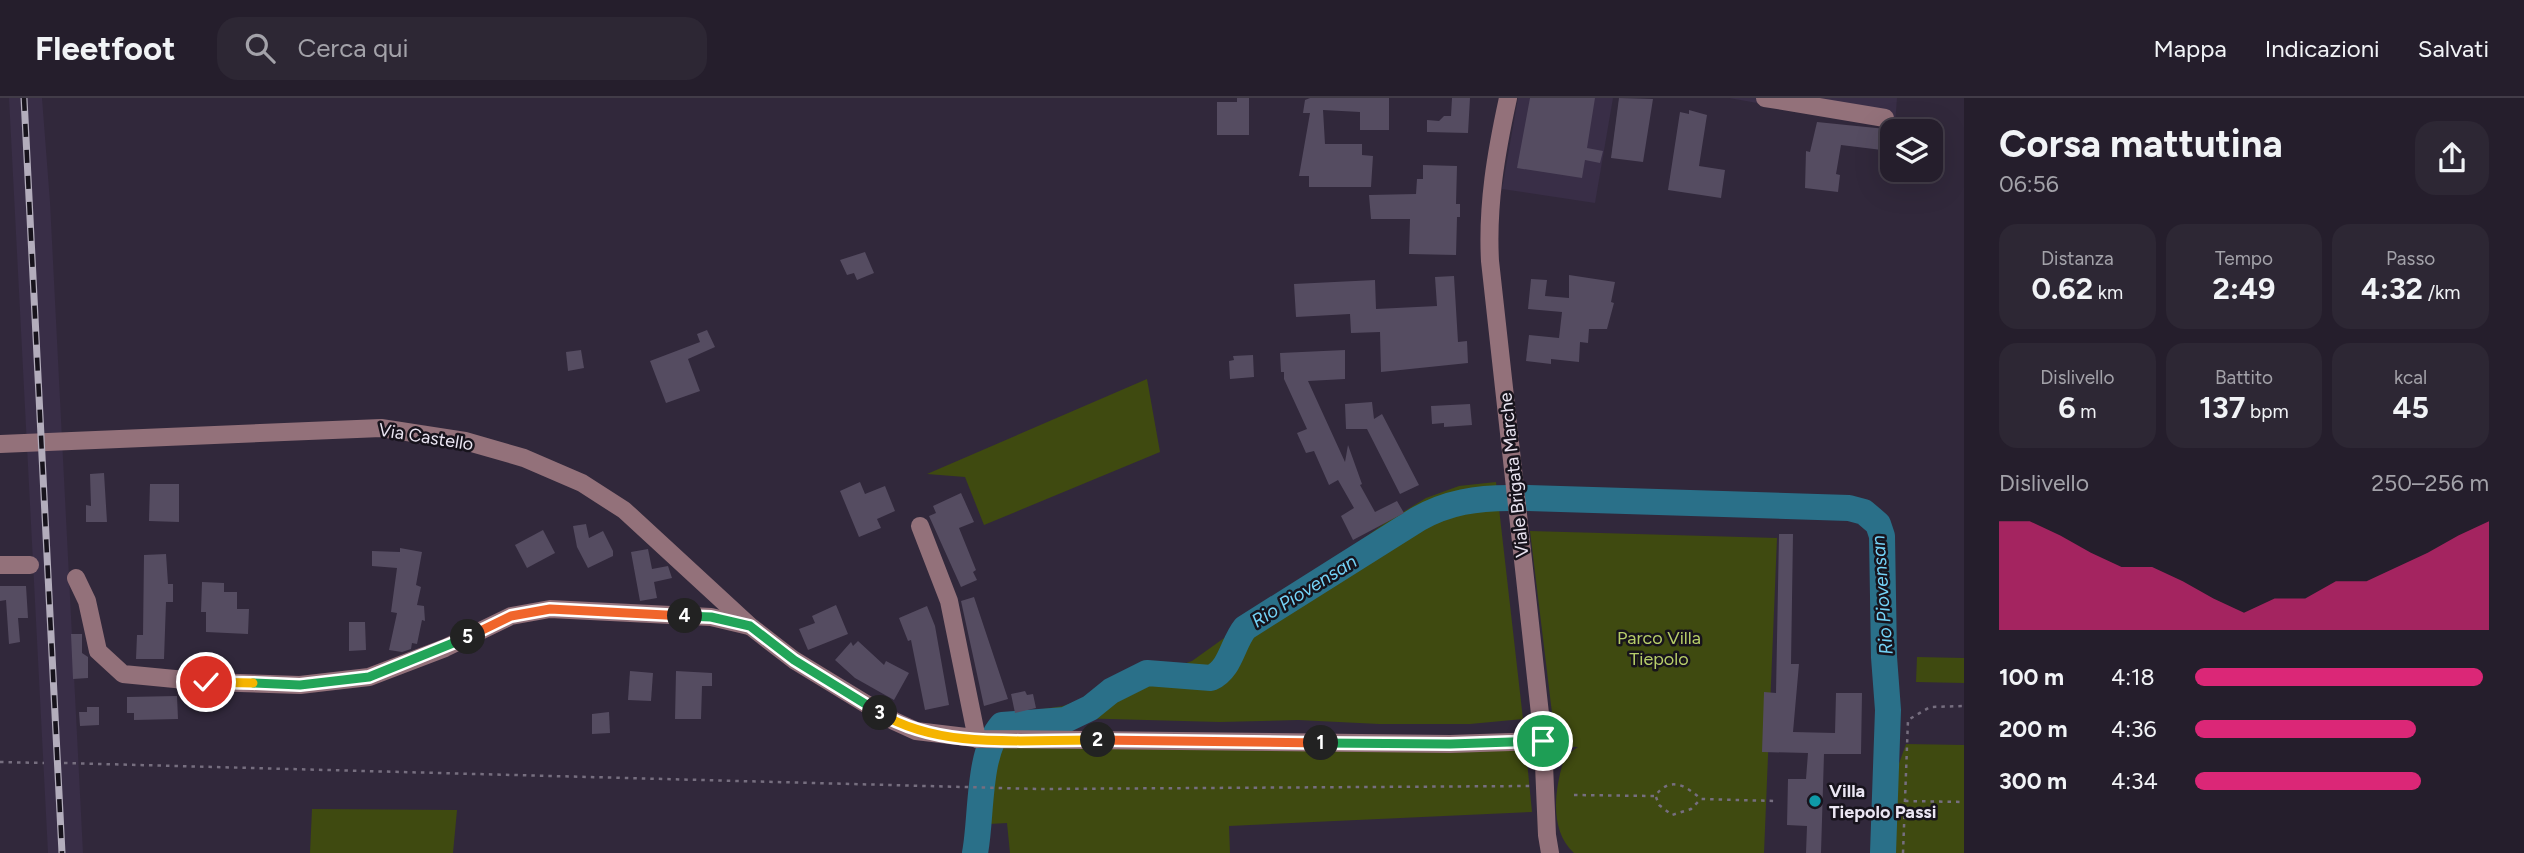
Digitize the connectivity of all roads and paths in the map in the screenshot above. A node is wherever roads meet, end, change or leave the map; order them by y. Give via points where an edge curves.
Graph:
1 (1508, 98) edge
2 (1765, 98) edge
3 (1885, 118) dead end
4 (0, 444) edge
5 (920, 526) dead end
6 (0, 565) edge
7 (30, 565) dead end
8 (76, 578) dead end
9 (750, 626) junction
10 (1964, 706) edge
11 (980, 739) junction
12 (1543, 741) junction
13 (0, 762) edge
14 (44, 763) dead end
15 (64, 763) dead end
16 (1530, 786) dead end
17 (1574, 795) dead end
18 (1655, 796) junction
19 (1701, 799) junction
20 (1776, 801) dead end
21 (1905, 801) junction
22 (1964, 802) edge
23 (1550, 853) edge
24 (1903, 853) edge

1 - 12 street, Viale Brigata Marche via 1488,223
2 - 3 street
4 - 9 street, Via Castello via 380,428 465,441 582,483 624,510
5 - 11 street via 948,601
6 - 7 street
8 - 9 street, Via Castello via 87,601 98,651 123,674 206,682 300,685 369,677 511,616 550,609 711,617
9 - 11 street, Via Castello via 794,660 894,721 916,731
10 - 21 path via 1930,707 1908,720
11 - 12 street, Via Castello
12 - 23 street, Viale Brigata Marche
13 - 14 path
15 - 16 path via 1039,789
17 - 18 path
18 - 19 path via 1674,783 1686,785
18 - 19 path via 1672,815 1691,810
19 - 20 path
21 - 22 path
21 - 24 path

